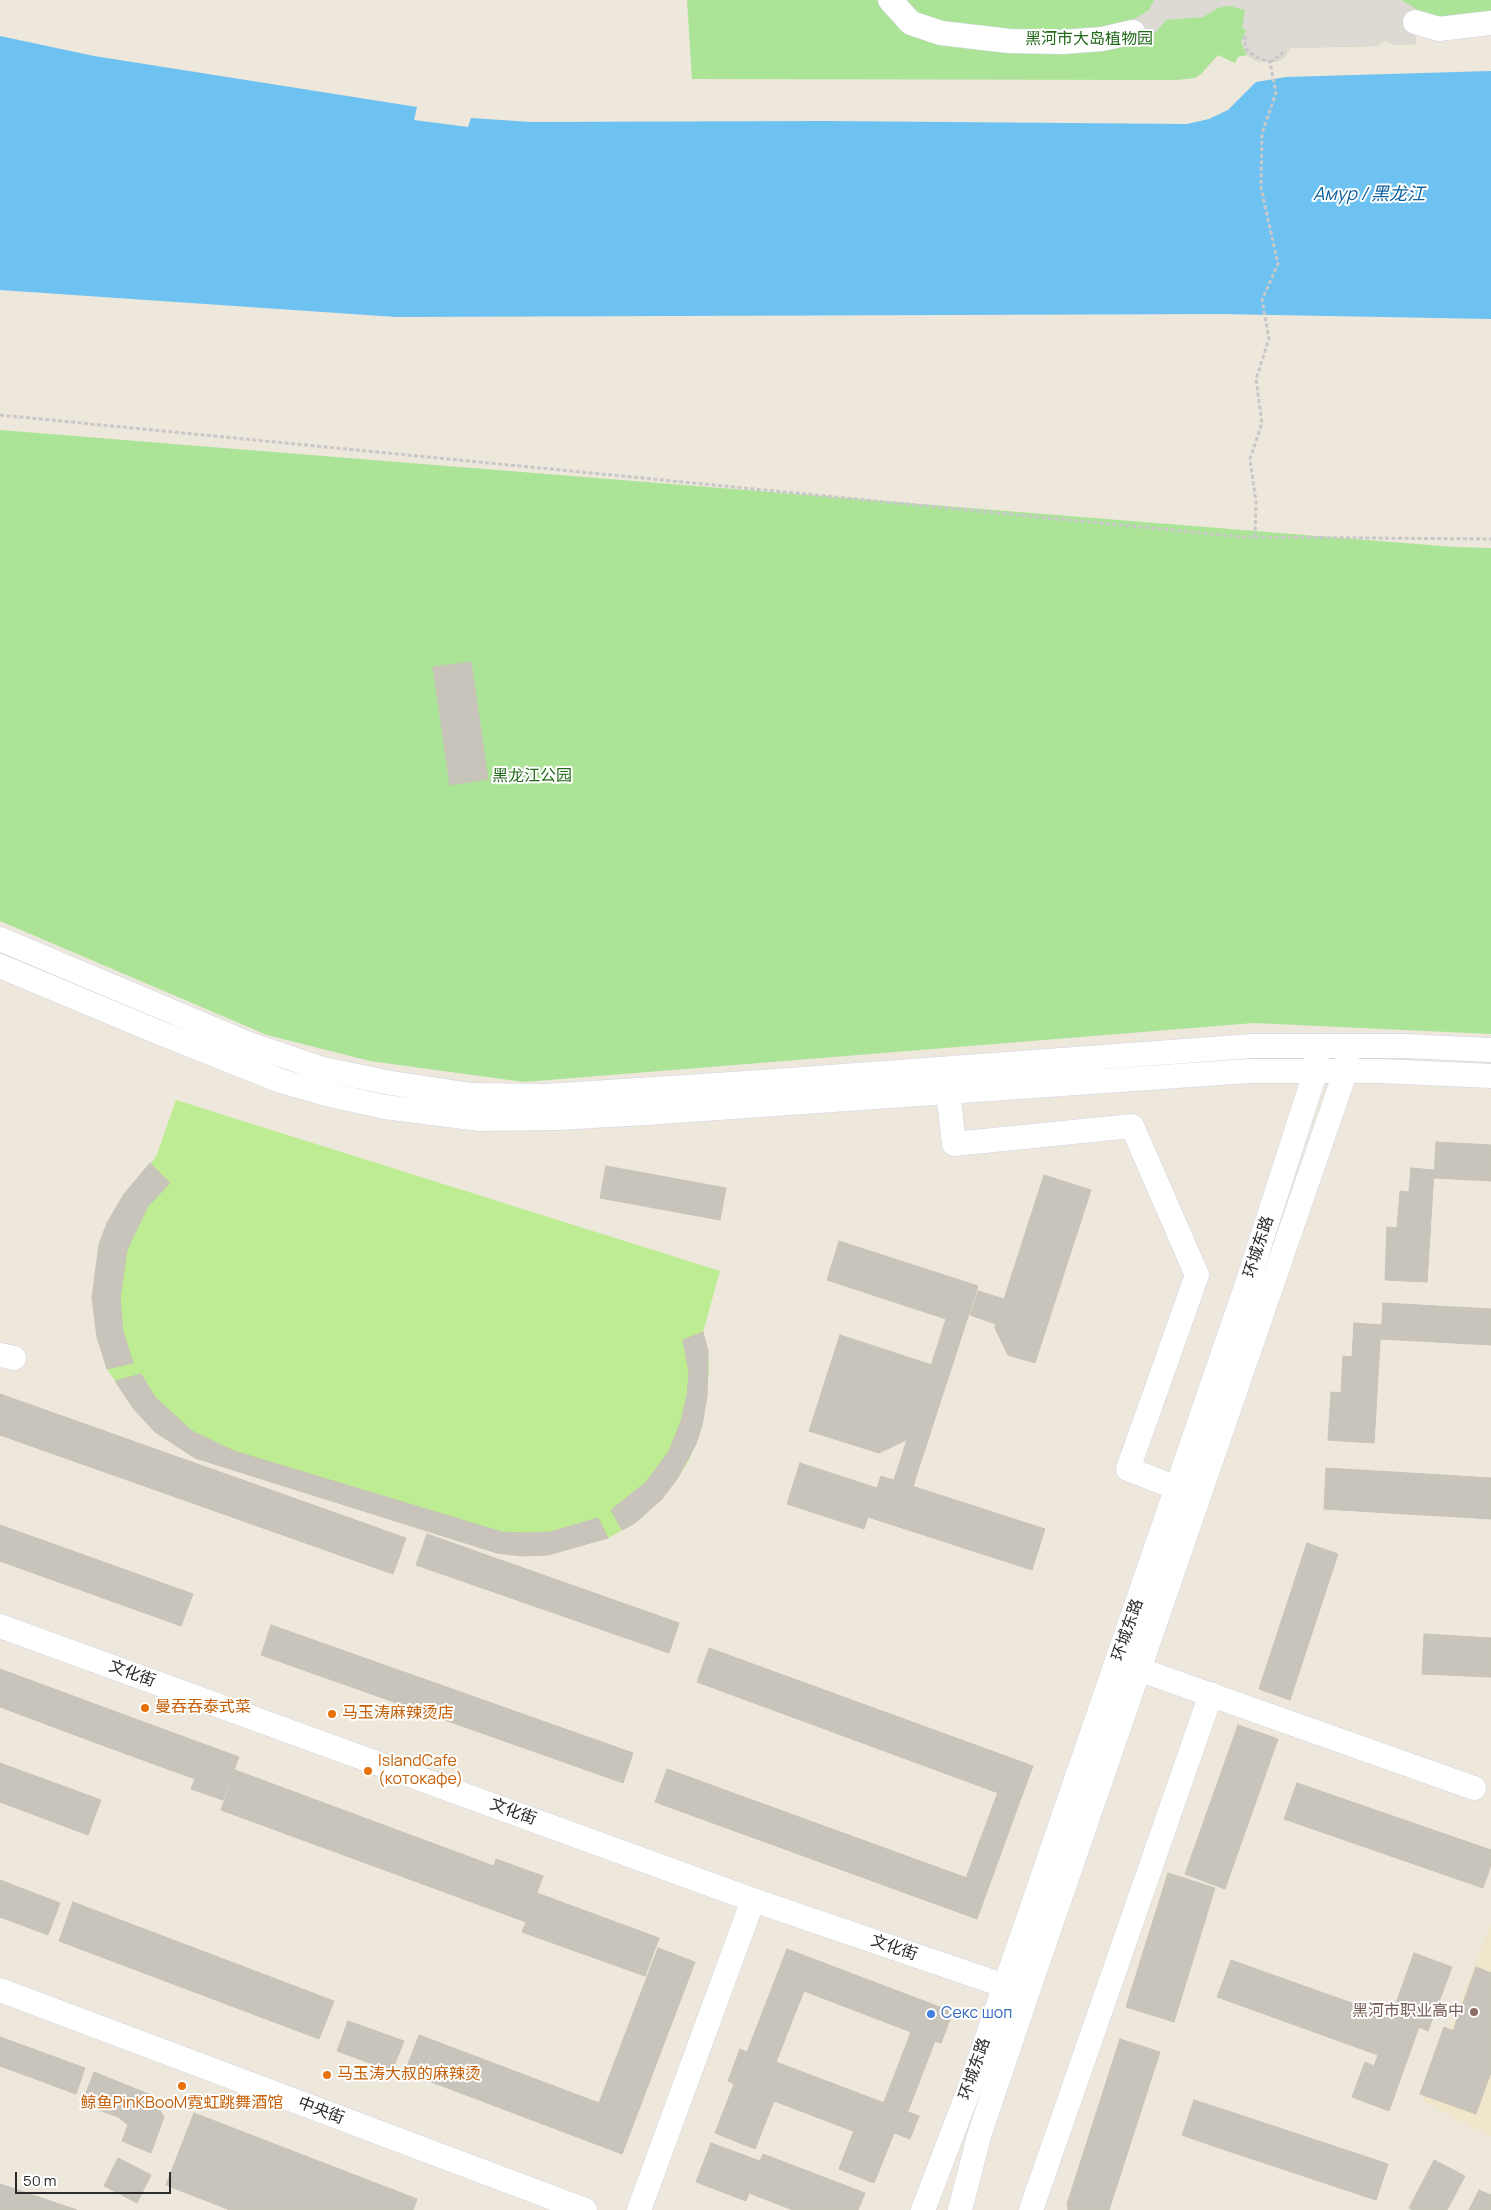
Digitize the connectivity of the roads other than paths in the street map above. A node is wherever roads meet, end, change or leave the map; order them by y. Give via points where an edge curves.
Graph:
1 (890, 0) edge
2 (1415, 22) dead end
3 (1491, 23) edge
4 (1133, 32) dead end
5 (0, 938) edge
6 (0, 966) edge
7 (1317, 1045) junction
8 (1348, 1046) junction
9 (1491, 1050) edge
10 (1316, 1070) junction
11 (1346, 1070) junction
12 (1491, 1076) edge
13 (948, 1091) junction
14 (1177, 1488) junction
15 (0, 1626) edge
16 (1138, 1669) junction
17 (1212, 1694) junction
18 (1474, 1788) dead end
19 (753, 1900) junction
20 (1004, 1986) junction
21 (0, 1990) edge
22 (1027, 1994) junction
23 (585, 2210) edge
24 (639, 2210) edge
25 (923, 2210) edge
26 (960, 2210) edge
27 (1031, 2210) edge

1 - 4 street via 911,23 941,33 1009,41 1062,42 1102,39
2 - 3 street via 1439,29
5 - 7 street via 249,1044 323,1069 472,1095 555,1095 1252,1046
6 - 13 street via 282,1081 385,1107 480,1119 557,1118
7 - 8 street
7 - 10 street, 环城东路
8 - 9 street
8 - 11 street, 环城东路
10 - 11 street
10 - 13 street via 1249,1071
10 - 14 street, 环城东路
11 - 12 street
11 - 16 street, 环城东路
13 - 14 street via 954,1144 1132,1126 1197,1275 1128,1469
14 - 20 street, 环城东路
15 - 19 street, 文化街
16 - 17 street
16 - 22 street, 环城东路
17 - 18 street
17 - 27 street
19 - 20 street, 文化街
19 - 24 street
20 - 22 street, 文化街
20 - 25 street, 环城东路
21 - 23 street, 中央街
22 - 26 street, 环城东路 via 979,2136

